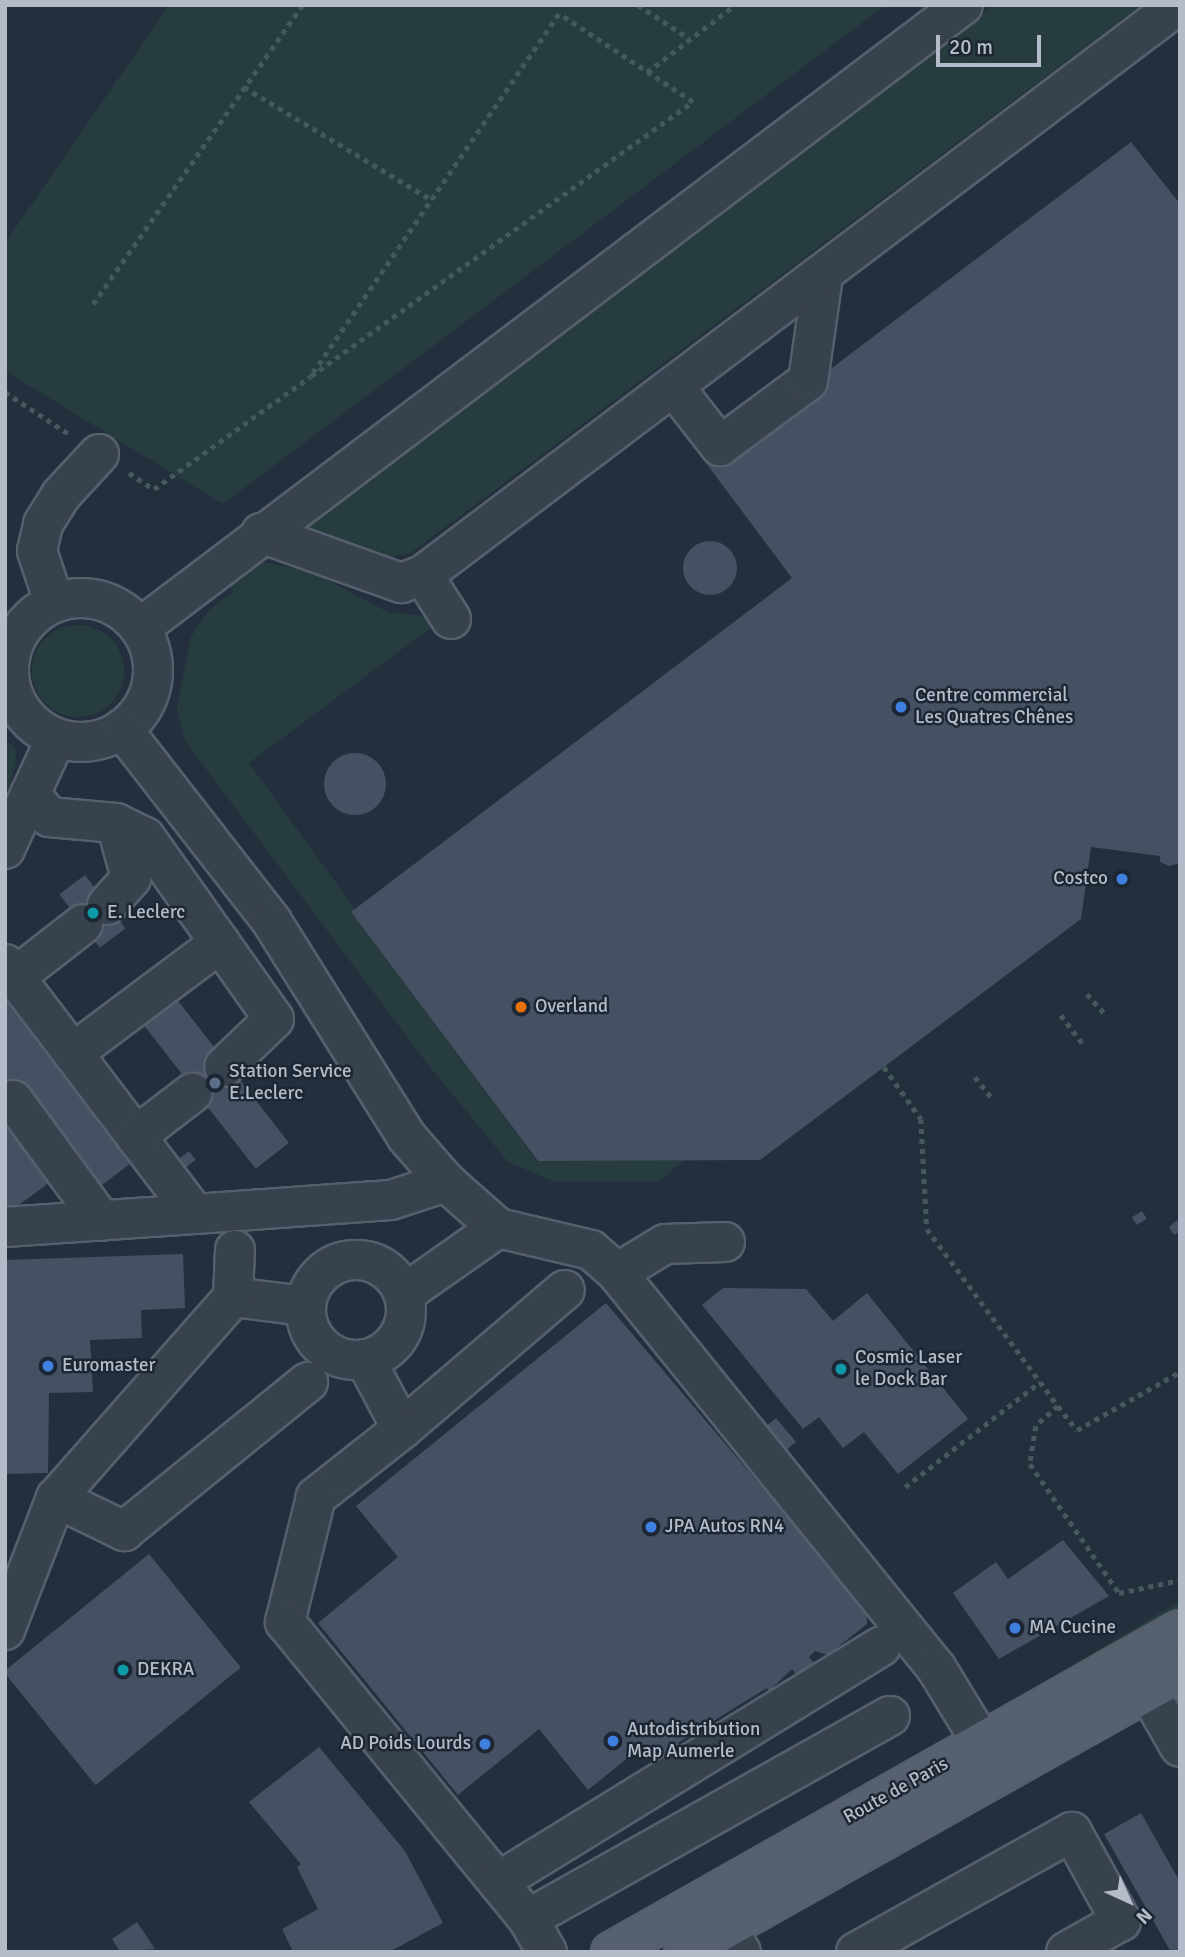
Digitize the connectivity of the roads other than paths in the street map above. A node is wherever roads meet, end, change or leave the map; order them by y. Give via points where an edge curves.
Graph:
1 (963, 5) edge
2 (1178, 5) edge
3 (823, 275) junction
4 (674, 387) junction
5 (99, 454) dead end
6 (261, 533) junction
7 (423, 575) junction
8 (54, 603) junction
9 (451, 619) dead end
10 (140, 628) junction
11 (8, 684) edge
12 (122, 729) junction
13 (56, 738) junction
14 (30, 794) junction
15 (117, 822) junction
16 (5, 849) edge
17 (220, 943) junction
18 (10, 971) edge
19 (73, 1053) junction
20 (224, 1067) dead end
21 (192, 1093) dead end
22 (13, 1100) dead end
23 (136, 1136) junction
24 (166, 1175) junction
25 (446, 1182) junction
26 (195, 1214) junction
27 (102, 1221) junction
28 (5, 1227) edge
29 (498, 1228) junction
30 (725, 1242) dead end
31 (235, 1250) dead end
32 (617, 1273) junction
33 (565, 1290) dead end
34 (404, 1294) junction
35 (233, 1297) junction
36 (305, 1306) junction
37 (365, 1359) junction
38 (308, 1382) dead end
39 (402, 1429) junction
40 (56, 1498) junction
41 (5, 1630) edge
42 (1180, 1630) edge
43 (881, 1646) dead end
44 (1164, 1682) edge
45 (890, 1716) dead end
46 (982, 1743) junction
47 (1180, 1747) edge
48 (498, 1882) junction
49 (528, 1919) junction
50 (734, 1940) edge
51 (547, 1952) edge
52 (611, 1952) edge
53 (684, 1952) edge
54 (856, 1952) edge
55 (1066, 1952) edge

1 - 6 street
2 - 3 street
3 - 4 street
3 - 4 street via 808,381 719,446
4 - 7 street
5 - 8 street via 61,495 43,524 37,551
6 - 7 street via 401,583
6 - 10 street
7 - 9 street
8 - 10 street via 70,598 104,601
8 - 11 street via 33,615 17,635 9,659
10 - 12 street via 152,663 151,682 146,700
11 - 13 street via 18,707 34,725
12 - 13 street via 90,740
12 - 25 street via 272,922 406,1136
13 - 14 street
14 - 15 street via 49,817
14 - 16 street
15 - 17 street via 145,838
15 - 18 street via 131,878 95,915
17 - 19 street
17 - 20 street via 274,1019
18 - 19 street
19 - 23 street
21 - 23 street
22 - 27 street
23 - 24 street
24 - 26 street
24 - 27 street
25 - 26 street via 391,1200
25 - 29 street
26 - 27 street
27 - 28 street
29 - 32 street via 591,1250
29 - 34 street
30 - 32 street via 665,1244
31 - 35 street
32 - 46 street via 937,1670
33 - 39 street
34 - 36 street via 383,1267 350,1259 319,1274
34 - 37 street via 399,1335 390,1347
35 - 36 street
35 - 40 street
36 - 37 street via 317,1343 339,1357
37 - 39 street
38 - 40 street via 124,1531
39 - 48 street via 316,1497 285,1622
40 - 41 street
42 - 46 main road, Route de Paris
43 - 48 street
44 - 47 street
44 - 50 main road, Route de Paris
45 - 49 street
46 - 52 main road, Route de Paris
48 - 49 street
49 - 51 street
50 - 53 main road, Route de Paris
54 - 55 street via 1072,1832 1121,1921

